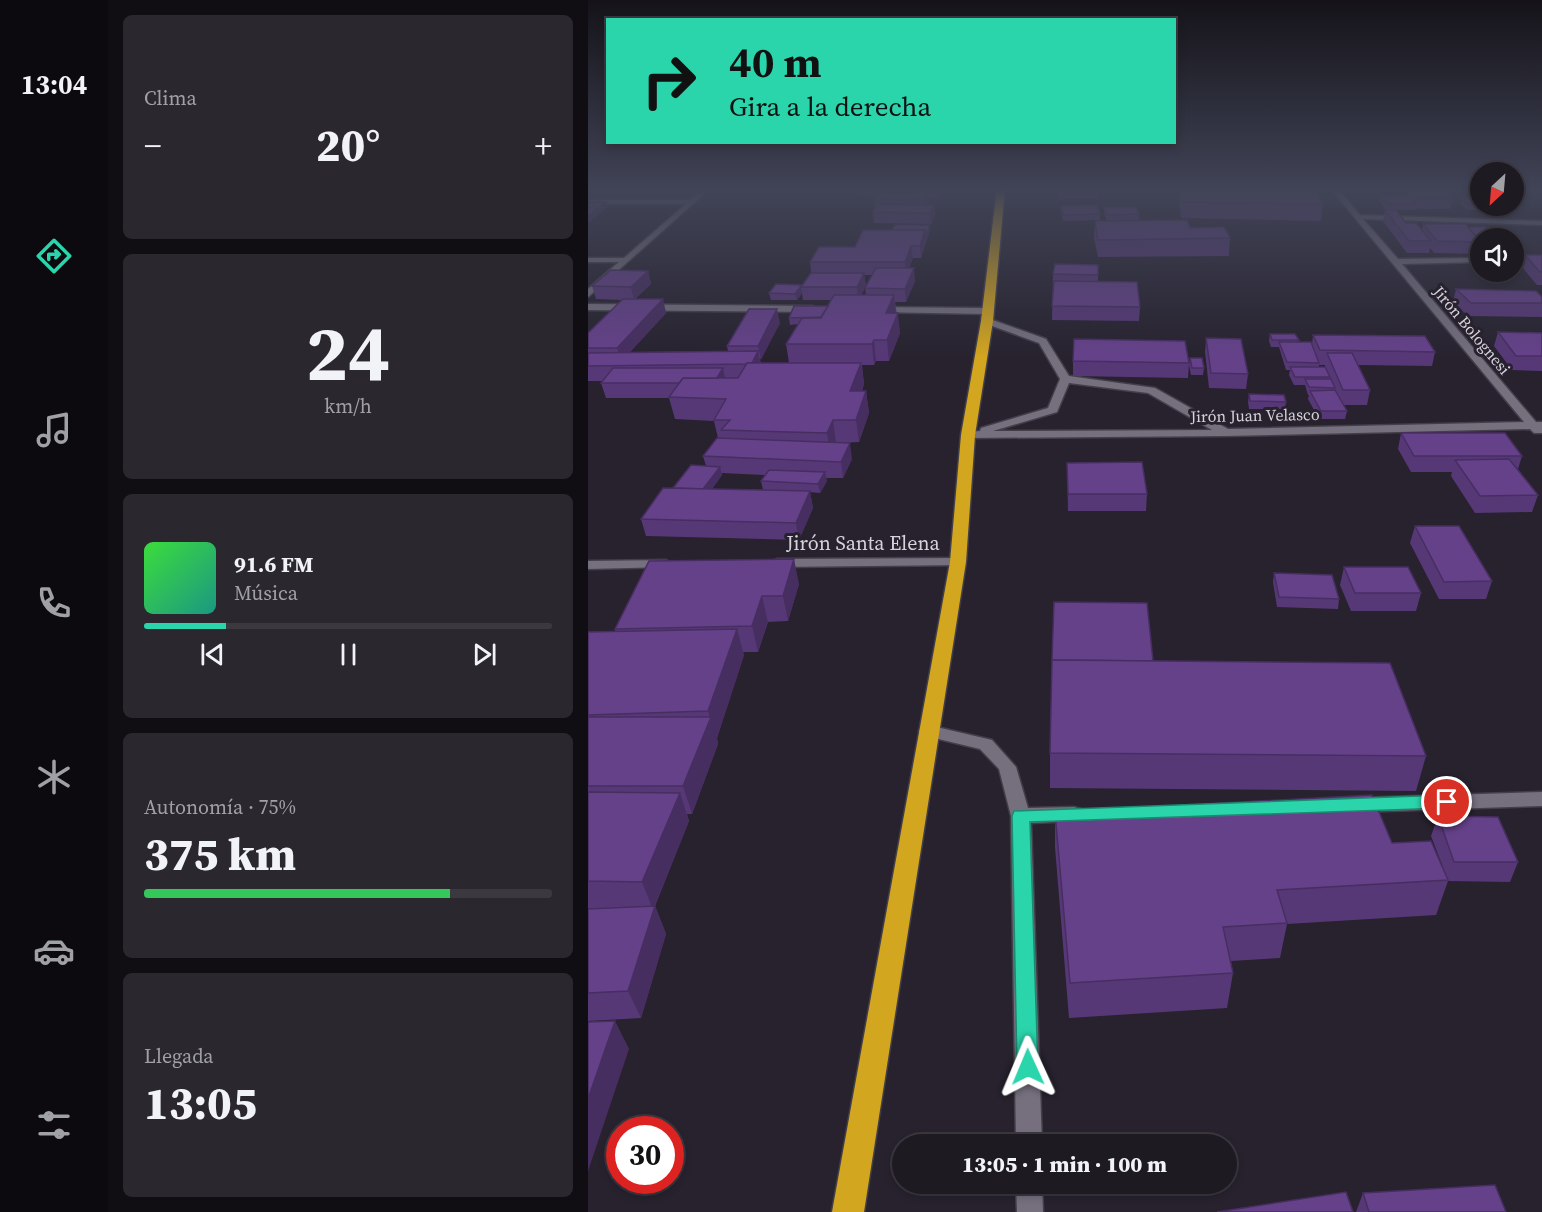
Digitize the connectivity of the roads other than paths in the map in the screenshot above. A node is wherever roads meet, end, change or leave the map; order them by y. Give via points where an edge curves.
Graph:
1 (642, 245) edge
2 (995, 245) edge
3 (1380, 245) edge
4 (588, 260) edge
5 (625, 260) junction
6 (1470, 260) edge
7 (1524, 261) edge
8 (1542, 261) edge
9 (1395, 262) junction
10 (588, 294) edge
11 (588, 307) edge
12 (823, 309) edge
13 (870, 310) edge
14 (987, 316) junction
15 (1065, 379) junction
16 (1538, 425) edge
17 (1226, 433) junction
18 (968, 435) junction
19 (1542, 435) edge
20 (958, 562) junction
21 (767, 563) edge
22 (683, 564) edge
23 (588, 565) edge
24 (928, 731) junction
25 (1542, 799) edge
26 (1341, 805) edge
27 (1092, 814) edge
28 (1021, 816) junction
29 (1029, 1134) edge
30 (1029, 1194) edge
31 (848, 1212) edge
32 (1030, 1212) edge

1 - 5 street
2 - 14 highway
3 - 9 street, Jirón Bolognesi
4 - 5 street
5 - 10 street
6 - 9 street
7 - 8 street
9 - 16 street, Jirón Bolognesi
11 - 12 street
13 - 14 street
14 - 15 street via 1043,341
14 - 18 highway
15 - 17 street via 1150,390
15 - 18 street via 1053,410
16 - 17 street, Jirón Juan Velasco
16 - 19 street, Jirón Bolognesi
17 - 18 street, Jirón Juan Velasco
18 - 20 highway
20 - 21 street, Jirón Santa Elena
20 - 24 highway
22 - 23 street
24 - 28 street via 986,744 1007,766
24 - 31 highway
25 - 26 street
27 - 28 street
28 - 29 street
30 - 32 street

